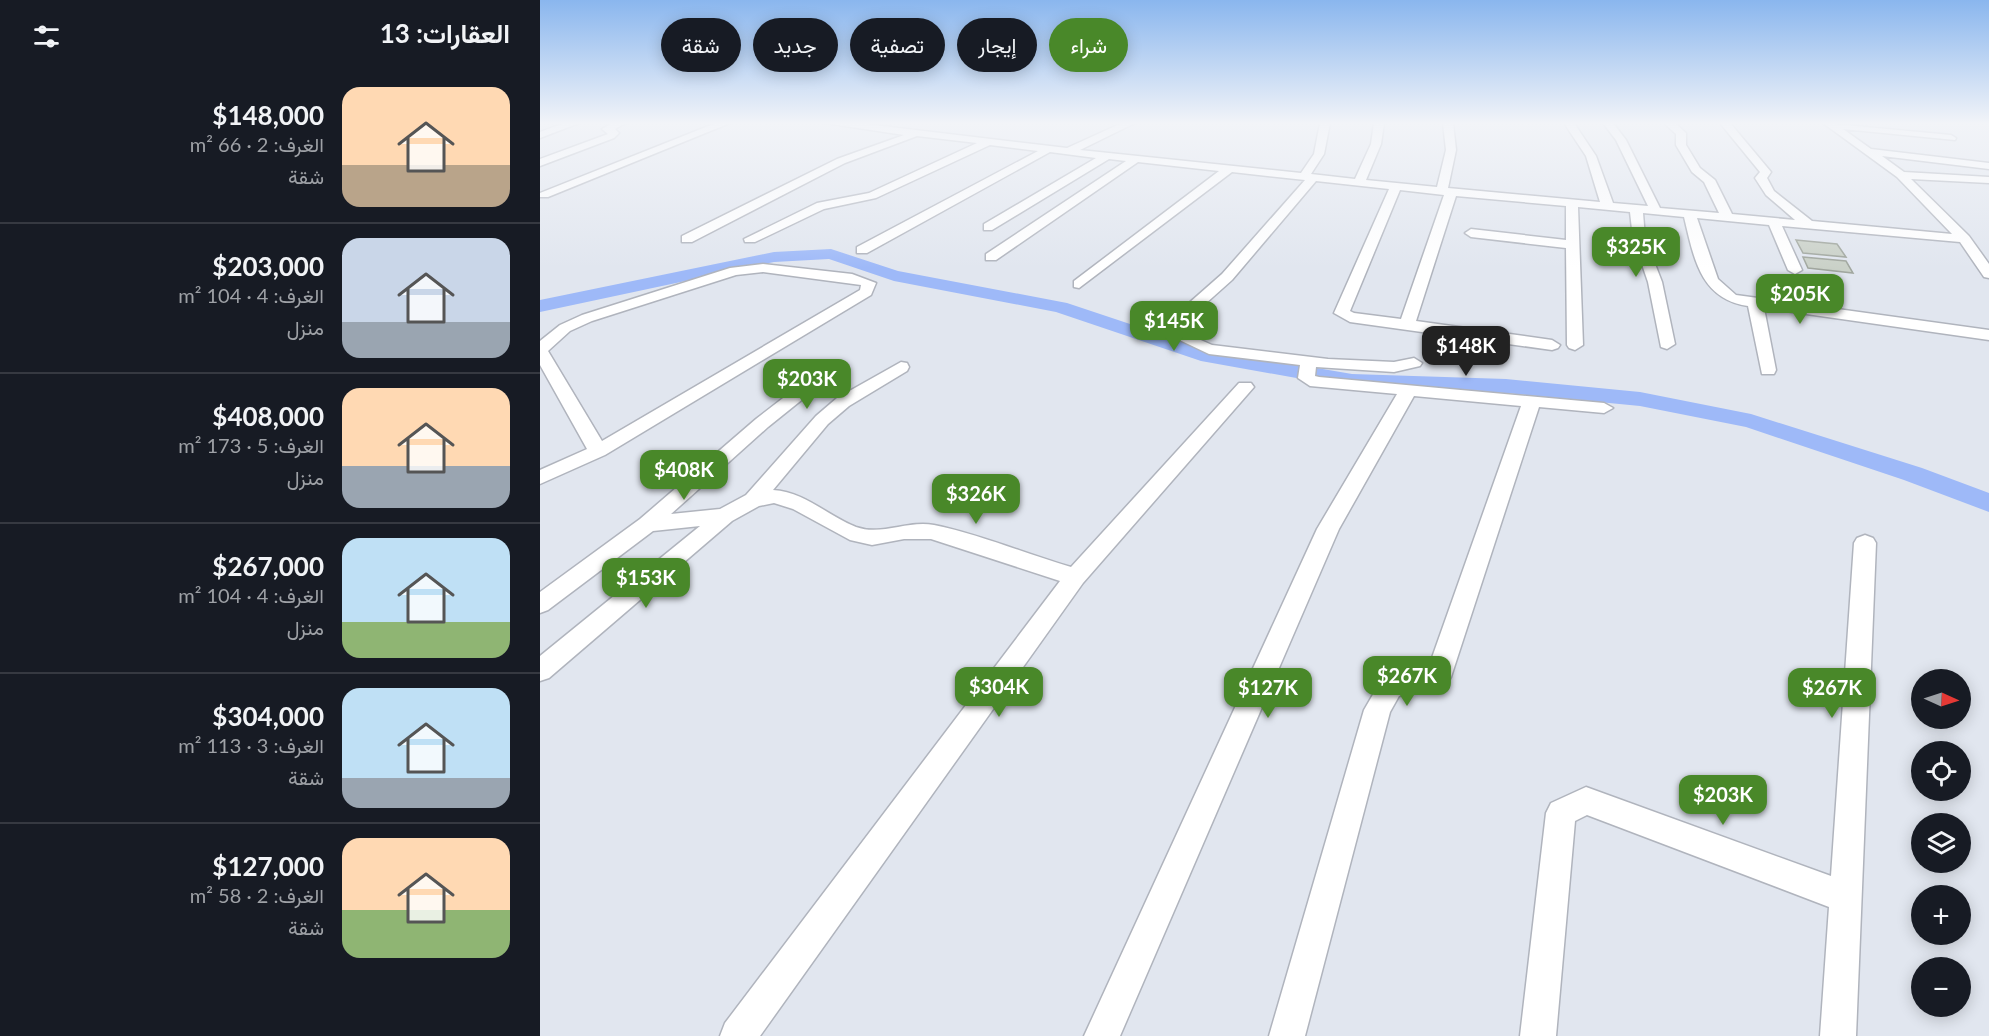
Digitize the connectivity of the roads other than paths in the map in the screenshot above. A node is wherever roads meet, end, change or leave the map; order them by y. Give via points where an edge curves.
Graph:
1 (603, 171) edge
2 (821, 171) edge
3 (925, 171) edge
4 (1007, 171) edge
5 (1081, 171) edge
6 (1118, 171) edge
7 (1224, 171) edge
8 (1258, 171) edge
9 (1311, 171) edge
10 (1364, 171) edge
11 (1448, 171) edge
12 (1596, 171) edge
13 (1636, 171) edge
14 (1697, 171) edge
15 (1765, 171) edge
16 (1896, 171) edge
17 (1901, 175) junction
18 (1309, 177) junction
19 (1974, 180) junction
20 (1989, 180) edge
21 (1359, 182) junction
22 (1396, 186) junction
23 (1446, 191) junction
24 (1989, 191) edge
25 (544, 195) dead end
26 (1572, 202) junction
27 (1607, 204) junction
28 (1636, 207) junction
29 (1655, 209) junction
30 (1689, 213) junction
31 (1727, 218) junction
32 (1774, 222) junction
33 (1809, 225) junction
34 (988, 227) dead end
35 (1471, 233) dead end
36 (750, 238) dead end
37 (687, 239) dead end
38 (1964, 239) junction
39 (1573, 245) junction
40 (862, 250) dead end
41 (991, 256) dead end
42 (1795, 270) dead end
43 (1989, 274) edge
44 (1079, 284) dead end
45 (1755, 303) junction
46 (1407, 325) junction
47 (1989, 335) edge
48 (1667, 344) dead end
49 (1551, 345) dead end
50 (1575, 345) dead end
51 (540, 350) edge
52 (1309, 362) junction
53 (1414, 363) dead end
54 (902, 368) dead end
55 (1768, 370) dead end
56 (815, 382) dead end
57 (1245, 387) dead end
58 (1409, 389) junction
59 (1532, 401) junction
60 (1604, 408) dead end
61 (598, 451) junction
62 (540, 478) edge
63 (753, 500) junction
64 (725, 516) junction
65 (646, 524) junction
66 (1866, 543) dead end
67 (1075, 578) junction
68 (540, 604) edge
69 (540, 670) edge
70 (1844, 897) junction
71 (738, 1036) edge
72 (1102, 1036) edge
73 (1287, 1036) edge
74 (1538, 1036) edge
75 (1838, 1036) edge

1 - 25 street
2 - 37 street
3 - 36 street via 872,196 821,206
4 - 40 street
5 - 34 street
6 - 41 street
7 - 44 street
8 - 18 street
9 - 18 street
10 - 21 street
11 - 23 street
12 - 27 street
13 - 29 street
14 - 31 street via 1711,184
15 - 33 street via 1761,180 1770,193
16 - 17 street
17 - 19 street
17 - 38 street
18 - 21 street
18 - 52 street via 1227,277 1178,321 1177,335 1209,349
19 - 20 street
19 - 24 street
21 - 22 street
22 - 23 street
22 - 46 street via 1342,313
23 - 26 street
23 - 46 street
26 - 27 street
26 - 39 street
27 - 28 street
28 - 29 street
28 - 48 street via 1639,238 1655,282
29 - 30 street
30 - 31 street
30 - 45 street via 1700,251 1723,294
31 - 32 street
32 - 33 street
32 - 42 street
33 - 38 street
35 - 39 street
38 - 43 street
39 - 50 street
45 - 47 street
45 - 55 street
46 - 49 street
51 - 61 street
51 - 61 street via 565,328 587,318 735,271 763,268 870,283 866,292
52 - 53 street via 1394,368
52 - 58 street via 1306,378 1316,382
54 - 63 street via 843,402 822,420
56 - 65 street
57 - 67 street
58 - 59 street
58 - 72 street via 1328,529
59 - 60 street
59 - 73 street via 1438,677 1391,687 1377,710
61 - 62 street
63 - 64 street
63 - 67 street via 775,496 800,504 850,533 872,538 932,532
64 - 65 street
64 - 69 street
65 - 68 street
66 - 70 street
67 - 71 street
70 - 74 street via 1586,801 1561,813
70 - 75 street

